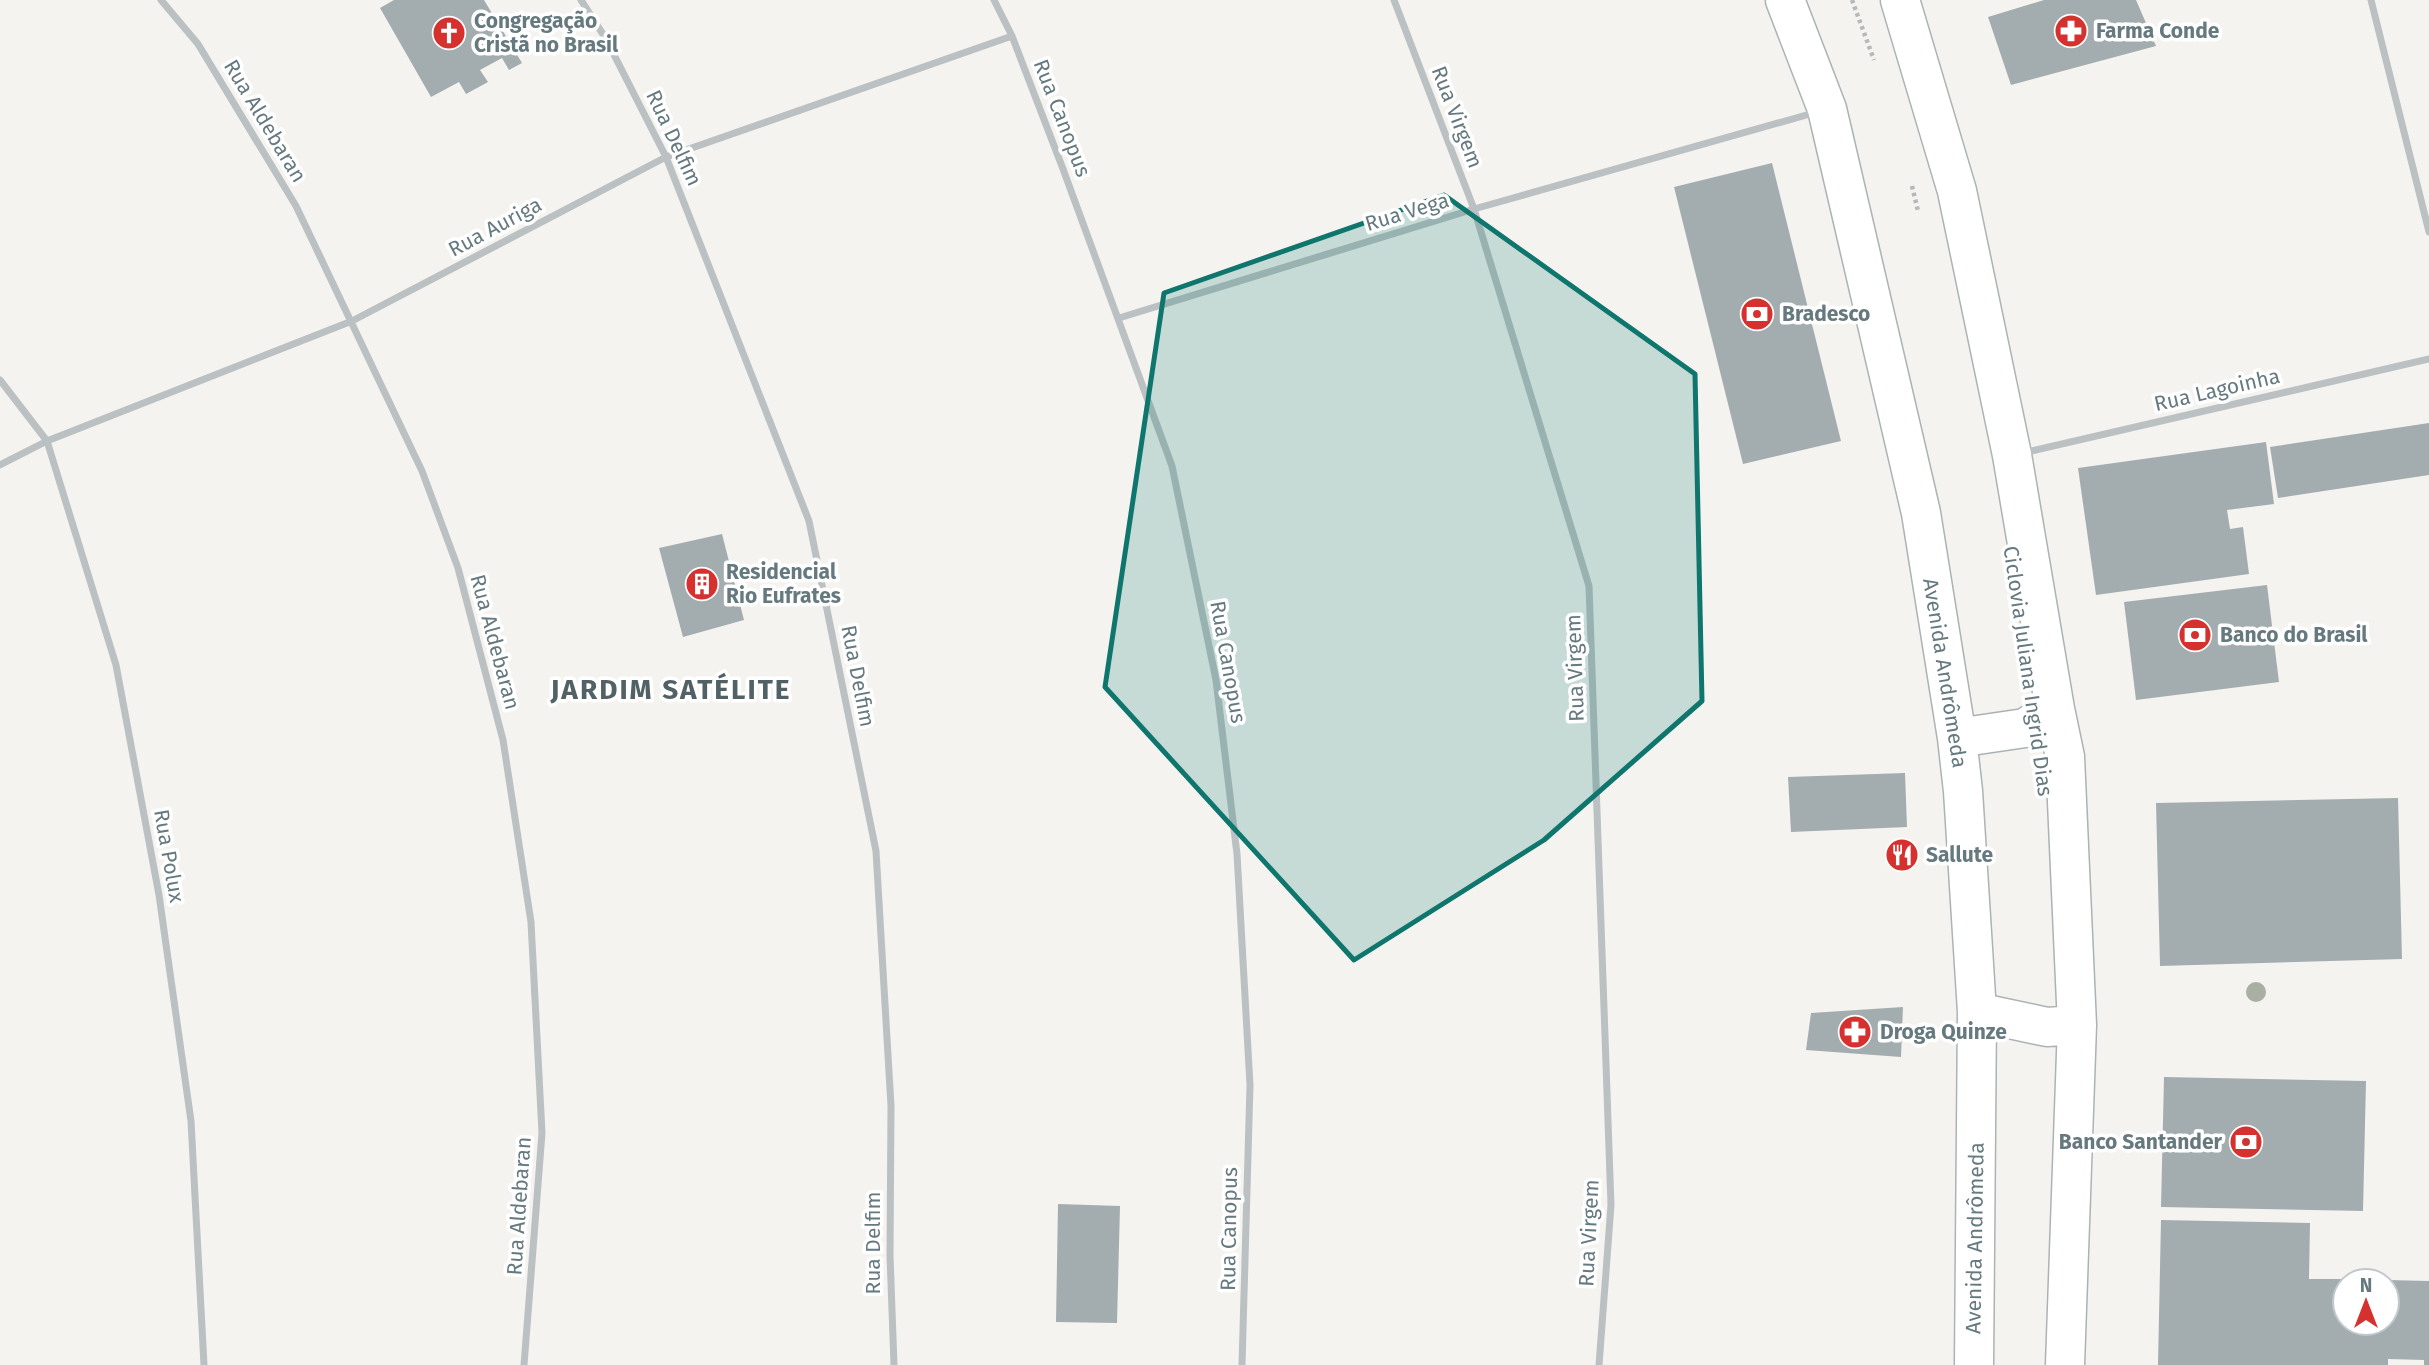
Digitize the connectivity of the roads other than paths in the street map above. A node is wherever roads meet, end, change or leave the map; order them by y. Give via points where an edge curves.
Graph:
1 (161, 0) edge
2 (582, 0) edge
3 (994, 0) edge
4 (1394, 0) edge
5 (1785, 0) edge
6 (1900, 0) edge
7 (2371, 0) edge
8 (1012, 36) junction
9 (1827, 109) junction
10 (666, 157) junction
11 (1474, 209) junction
12 (2429, 232) edge
13 (1119, 318) junction
14 (352, 321) junction
15 (2429, 359) edge
16 (0, 380) edge
17 (47, 440) junction
18 (2012, 455) junction
19 (0, 465) edge
20 (2055, 709) junction
21 (1957, 738) junction
22 (1977, 1012) junction
23 (2077, 1025) junction
24 (204, 1365) edge
25 (524, 1365) edge
26 (894, 1365) edge
27 (1242, 1365) edge
28 (1599, 1365) edge
29 (1974, 1365) edge
30 (2065, 1365) edge

1 - 14 street, Rua Aldebaran via 198,44 296,206
2 - 10 street, Rua Delfim
3 - 8 street, Rua Canopus
4 - 11 street, Rua Virgem
5 - 9 main road, Avenida Andrômeda
6 - 18 main road via 1957,191
7 - 12 street
8 - 10 street, Rua Auriga
8 - 13 street, Rua Canopus
9 - 11 street, Rua Vega
9 - 21 main road, Avenida Andrômeda via 1921,513
10 - 14 street, Rua Auriga
10 - 26 street, Rua Delfim via 809,520 876,851 891,1105
11 - 13 street, Rua Vega
11 - 28 street, Rua Virgem via 1589,586 1611,1205
13 - 27 street, Rua Canopus via 1172,466 1216,680 1234,827 1250,1085
14 - 17 street, Rua Auriga
14 - 25 street, Rua Aldebaran via 422,471 458,568 503,740 531,922 542,1133
15 - 18 street, Rua Lagoinha
16 - 17 street, Rua Polux
17 - 19 street, Rua Auriga
17 - 24 street, Rua Polux via 116,665 159,895 191,1121
18 - 20 main road
20 - 21 main road via 2025,728
20 - 23 main road via 2066,757
21 - 22 main road, Avenida Andrômeda
22 - 23 main road via 2048,1027
22 - 29 main road, Avenida Andrômeda
23 - 30 main road

